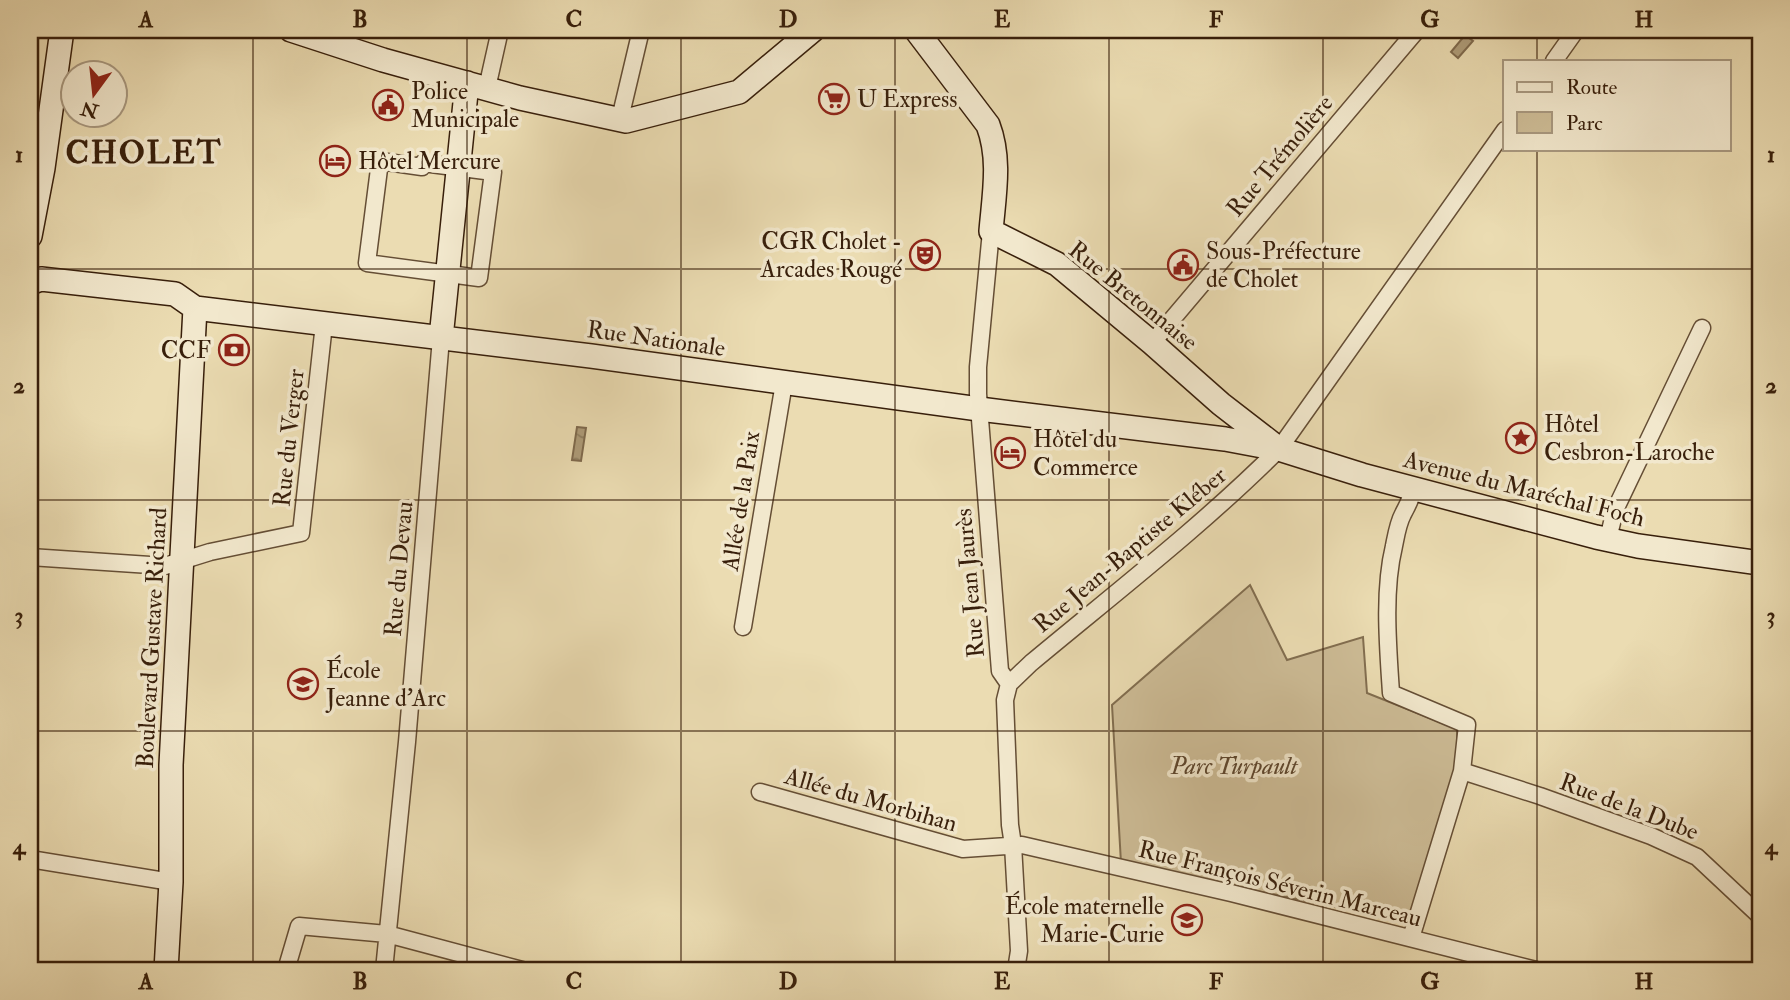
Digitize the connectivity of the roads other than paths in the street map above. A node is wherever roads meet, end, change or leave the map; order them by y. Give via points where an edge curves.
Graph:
1 (62, 30) edge
2 (291, 30) edge
3 (500, 30) edge
4 (641, 30) edge
5 (813, 30) edge
6 (916, 30) edge
7 (1417, 30) edge
8 (1576, 30) edge
9 (1555, 60) edge
10 (477, 85) junction
11 (626, 121) junction
12 (1503, 133) edge
13 (36, 167) edge
14 (458, 168) junction
15 (991, 231) junction
16 (30, 236) edge
17 (448, 274) junction
18 (30, 283) edge
19 (195, 308) junction
20 (324, 324) junction
21 (1702, 328) dead end
22 (441, 338) junction
23 (1152, 343) junction
24 (784, 383) junction
25 (979, 409) junction
26 (1279, 449) junction
27 (1413, 489) junction
28 (1608, 539) junction
29 (30, 557) edge
30 (181, 561) junction
31 (1760, 563) edge
32 (743, 627) dead end
33 (1009, 684) junction
34 (1462, 771) junction
35 (760, 792) dead end
36 (1013, 845) junction
37 (30, 859) edge
38 (171, 882) junction
39 (1760, 916) edge
40 (387, 934) junction
41 (1411, 938) junction
42 (1466, 953) junction
43 (166, 970) edge
44 (286, 970) edge
45 (384, 970) edge
46 (522, 970) edge
47 (1016, 970) edge
48 (1465, 970) edge
49 (1536, 970) edge

1 - 13 street
2 - 10 street
3 - 10 street
4 - 11 street via 622,110
5 - 11 street via 739,92
6 - 15 street via 994,139
7 - 23 street, Rue Trémolière
8 - 9 street
10 - 11 street
10 - 14 street
12 - 26 street, Rue Jean-Baptiste Kléber
13 - 16 street
14 - 17 street
14 - 17 street via 493,172 479,278
14 - 17 street via 380,161 366,263
15 - 23 street, Rue Bretonnaise via 1056,264
15 - 25 street, Rue Jean Jaurès via 978,367
17 - 22 street
18 - 19 street, Rue Nationale via 41,279 175,294
19 - 20 street, Rue Nationale
19 - 30 street, Boulevard Gustave Richard
20 - 22 street, Rue Nationale
20 - 30 street, Rue du Verger via 301,533
21 - 28 street via 1615,510
22 - 24 street, Rue Nationale
22 - 40 street, Rue du Devau
23 - 26 street, Rue Bretonnaise
24 - 25 street, Rue Nationale
24 - 32 street, Allée de la Paix
25 - 26 street, Rue Nationale
25 - 33 street, Rue Jean Jaurès via 1000,671
26 - 27 street, Avenue du Maréchal Foch
26 - 33 street, Rue Jean-Baptiste Kléber
27 - 28 street, Avenue du Maréchal Foch
27 - 34 street via 1393,549 1387,640 1391,693 1466,725
28 - 31 street, Avenue du Maréchal Foch
29 - 30 street, Rue du Verger via 165,566
30 - 38 street, Boulevard Gustave Richard via 171,765
33 - 36 street, Rue Jean Jaurès via 1005,700
34 - 39 street, Rue de la Dube via 1651,836 1698,857
34 - 41 street
35 - 36 street, Allée du Morbihan via 962,849
36 - 41 street, Rue François Séverin Marceau
36 - 47 street, Rue Jean Jaurès
37 - 38 street
38 - 43 street, Boulevard Gustave Richard
40 - 44 street via 299,926
40 - 45 street, Rue du Devau
40 - 46 street
41 - 42 street, Rue François Séverin Marceau
42 - 48 street
42 - 49 street, Rue François Séverin Marceau

